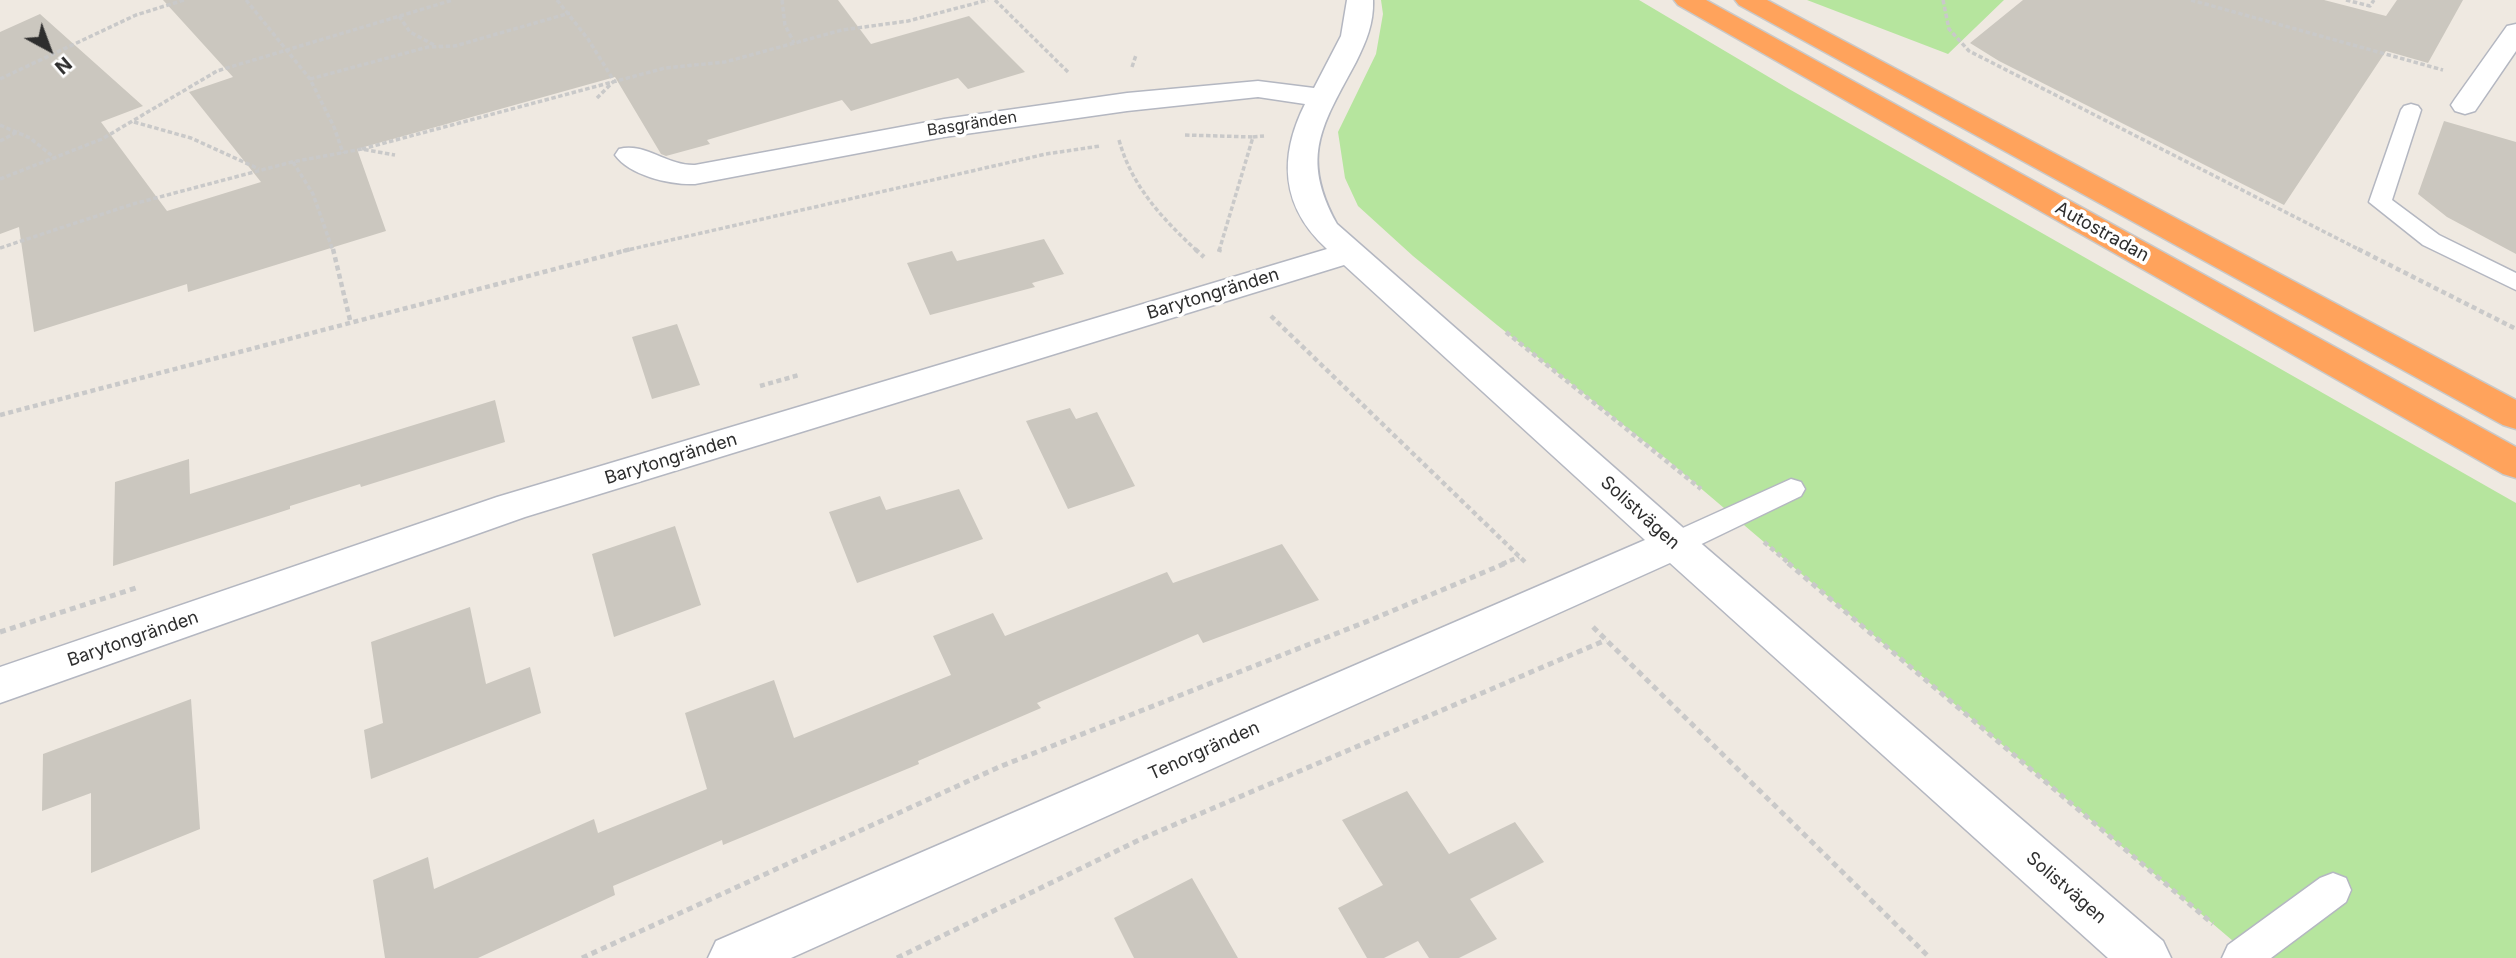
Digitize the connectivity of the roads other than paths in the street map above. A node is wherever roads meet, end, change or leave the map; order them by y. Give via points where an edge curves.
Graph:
1 (1360, 0) edge
2 (1687, 0) edge
3 (1748, 0) edge
4 (2516, 32) edge
5 (2465, 105) dead end
6 (2411, 110) dead end
7 (1313, 115) junction
8 (629, 155) dead end
9 (1348, 253) junction
10 (2516, 282) edge
11 (2516, 416) edge
12 (2516, 464) edge
13 (1791, 489) dead end
14 (1675, 544) junction
15 (0, 685) edge
16 (2333, 890) dead end
17 (734, 958) edge
18 (2145, 958) edge
19 (2241, 958) edge

1 - 7 street, Solistvägen via 1357,30
2 - 12 highway, Autostradan
3 - 11 highway, Autostradan
4 - 5 street
6 - 10 lane via 2380,202 2431,240
7 - 8 street, Basgränden via 1258,89 1107,104 782,156 691,177 664,173
7 - 9 street, Solistvägen via 1302,160 1307,197 1324,229
9 - 14 street, Solistvägen
9 - 15 street, Barytongränden via 1227,277 511,507
13 - 14 lane
14 - 17 street, Tenorgränden
14 - 18 street, Solistvägen
16 - 19 lane

